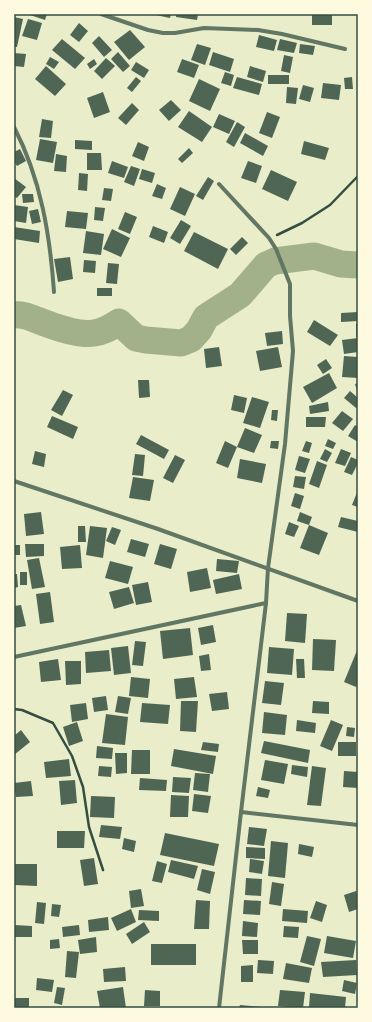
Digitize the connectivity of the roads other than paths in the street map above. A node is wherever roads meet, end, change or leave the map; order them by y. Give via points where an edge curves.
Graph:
1 (101, 14) edge
2 (345, 49) dead end
3 (14, 127) edge
4 (219, 184) dead end
5 (54, 292) dead end
6 (14, 481) edge
7 (268, 568) junction
8 (358, 601) edge
9 (266, 603) junction
10 (14, 657) edge
11 (241, 812) junction
12 (358, 825) edge
13 (219, 1008) edge

1 - 2 street via 163,33 204,28 258,30
3 - 5 street via 23,144 40,196 49,238
4 - 7 street via 269,238 290,284 293,351 285,444
6 - 7 street
7 - 8 street
7 - 9 street
9 - 10 street
9 - 11 street
11 - 12 street
11 - 13 street

